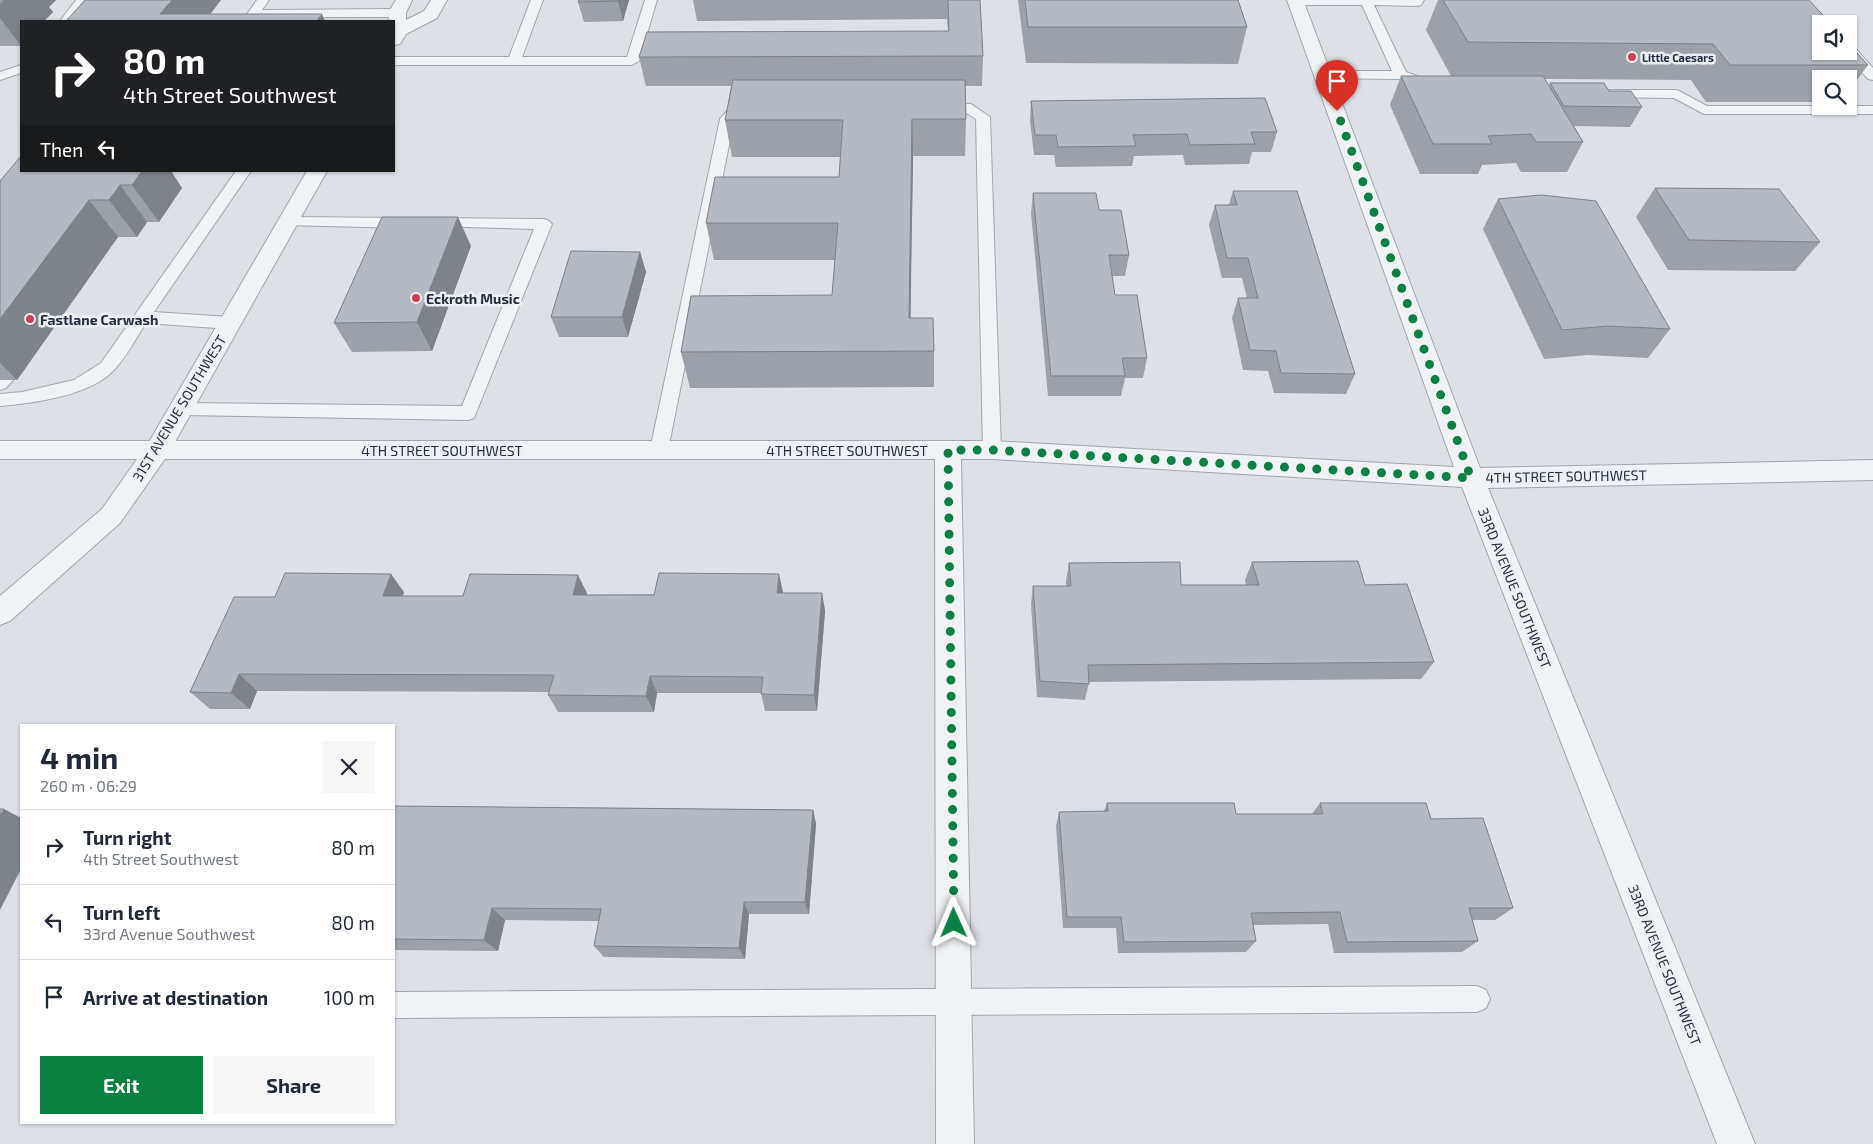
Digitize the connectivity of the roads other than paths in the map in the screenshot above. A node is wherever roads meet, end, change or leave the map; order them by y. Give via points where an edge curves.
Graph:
1 (82, 0) edge
2 (263, 0) edge
3 (326, 0) edge
4 (365, 0) edge
5 (439, 0) edge
6 (537, 0) edge
7 (651, 0) edge
8 (1296, 1) edge
9 (1366, 1) junction
10 (1418, 1) edge
11 (400, 6) edge
12 (356, 13) junction
13 (251, 18) edge
14 (315, 18) edge
15 (67, 20) edge
16 (397, 35) edge
17 (1857, 59) edge
18 (514, 60) junction
19 (395, 61) edge
20 (20, 69) edge
21 (1401, 74) junction
22 (1323, 75) junction
23 (0, 76) edge
24 (1873, 76) edge
25 (1595, 89) edge
26 (1443, 90) edge
27 (926, 107) edge
28 (757, 108) edge
29 (1873, 110) edge
30 (243, 172) edge
31 (316, 172) edge
32 (288, 222) junction
33 (142, 317) junction
34 (230, 323) junction
35 (0, 400) edge
36 (181, 409) junction
37 (158, 449) junction
38 (0, 450) edge
39 (659, 450) junction
40 (948, 450) junction
41 (992, 450) junction
42 (1873, 470) edge
43 (1471, 478) junction
44 (0, 613) edge
45 (1478, 999) dead end
46 (955, 1002) junction
47 (395, 1005) edge
48 (955, 1144) edge
49 (1736, 1144) edge

1 - 15 lane
2 - 13 lane
3 - 14 lane
4 - 12 lane
5 - 16 street via 431,14
6 - 18 lane
7 - 18 lane via 632,61
8 - 9 lane
8 - 22 street, 33RD AVENUE SOUTHWEST
9 - 10 lane
9 - 21 lane
11 - 12 lane
11 - 16 street
12 - 14 lane
13 - 14 lane
17 - 24 lane
18 - 19 lane
20 - 23 lane
21 - 22 lane
21 - 26 lane
22 - 43 street, 33RD AVENUE SOUTHWEST
25 - 29 lane via 1677,94 1704,110
27 - 41 lane via 966,107 983,117
28 - 39 lane via 737,108 727,119
30 - 33 lane
31 - 32 street, 31ST AVENUE SOUTHWEST
32 - 34 street, 31ST AVENUE SOUTHWEST
32 - 36 lane via 544,224 468,413
33 - 34 lane
33 - 35 lane via 107,367 79,385
34 - 36 street, 31ST AVENUE SOUTHWEST
36 - 37 street, 31ST AVENUE SOUTHWEST
37 - 38 street, 4TH STREET SOUTHWEST
37 - 39 street, 4TH STREET SOUTHWEST
37 - 44 street, 31ST AVENUE SOUTHWEST via 111,516
39 - 40 street, 4TH STREET SOUTHWEST
40 - 41 street, 4TH STREET SOUTHWEST
40 - 46 street
41 - 43 street, 4TH STREET SOUTHWEST
42 - 43 street, 4TH STREET SOUTHWEST
43 - 49 street, 33RD AVENUE SOUTHWEST
45 - 46 lane
46 - 47 lane
46 - 48 street

